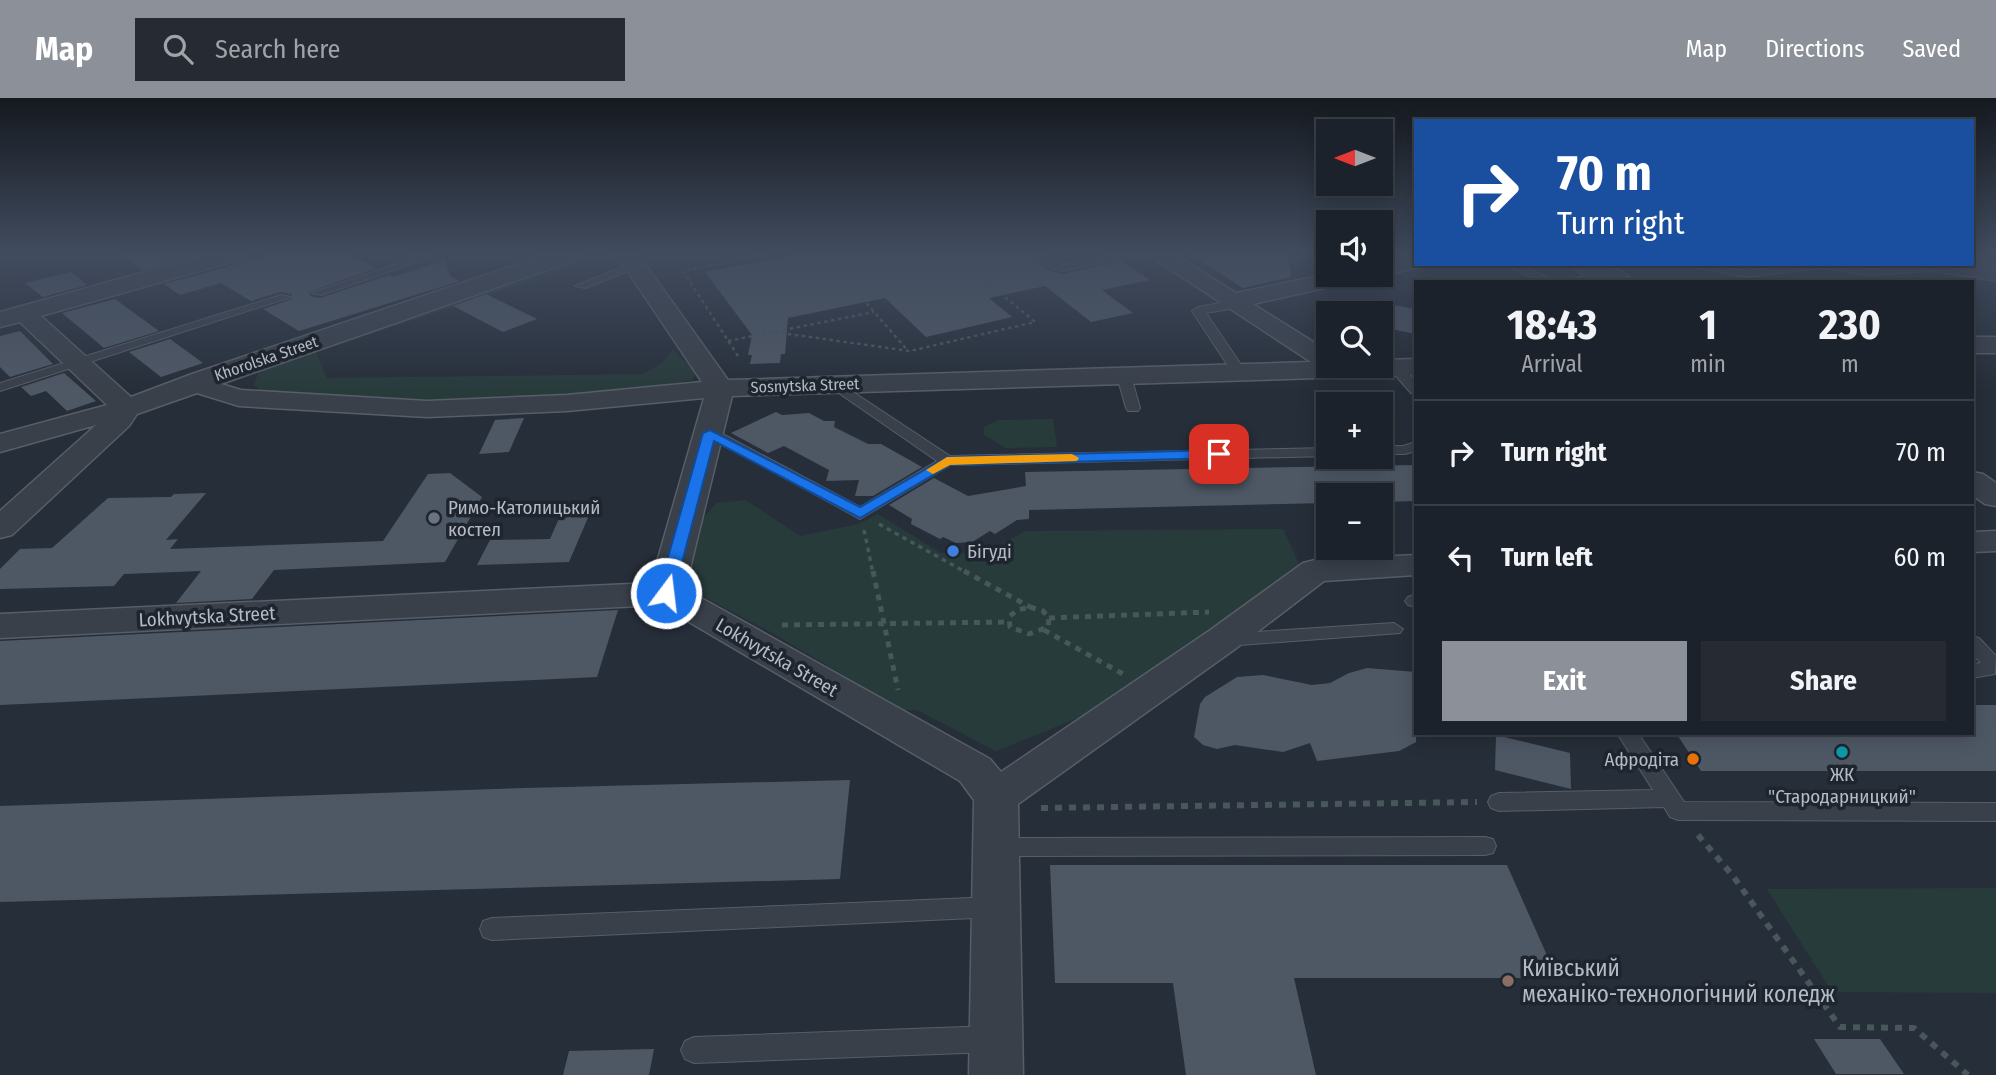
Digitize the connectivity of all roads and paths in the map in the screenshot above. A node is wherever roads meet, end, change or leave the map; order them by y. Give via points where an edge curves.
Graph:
1 (71, 300) edge
2 (277, 300) edge
3 (436, 300) edge
4 (659, 300) edge
5 (701, 300) edge
6 (863, 300) edge
7 (1008, 300) edge
8 (1231, 300) edge
9 (1246, 300) edge
10 (1235, 302) junction
11 (874, 312) junction
12 (12, 316) edge
13 (774, 332) junction
14 (728, 341) junction
15 (1974, 345) edge
16 (1996, 345) edge
17 (909, 351) junction
18 (1316, 354) edge
19 (738, 356) dead end
20 (909, 358) dead end
21 (78, 363) junction
22 (1316, 367) edge
23 (1406, 367) edge
24 (1239, 372) junction
25 (1124, 376) junction
26 (201, 380) junction
27 (835, 384) junction
28 (1414, 385) edge
29 (0, 387) edge
30 (720, 388) junction
31 (127, 408) junction
32 (1133, 408) dead end
33 (710, 433) junction
34 (0, 443) edge
35 (1414, 447) edge
36 (1393, 450) edge
37 (1316, 452) edge
38 (947, 461) junction
39 (1974, 482) edge
40 (1996, 497) edge
41 (860, 513) junction
42 (0, 528) edge
43 (1414, 565) edge
44 (666, 593) junction
45 (1030, 607) junction
46 (1263, 610) junction
47 (1049, 618) junction
48 (1009, 622) junction
49 (883, 623) junction
50 (0, 626) edge
51 (726, 627) junction
52 (1394, 629) dead end
53 (1044, 630) junction
54 (1222, 640) junction
55 (1974, 644) edge
56 (1974, 671) edge
57 (1152, 690) junction
58 (907, 732) junction
59 (1628, 735) edge
60 (1499, 802) joint
61 (1674, 804) junction
62 (1996, 812) edge
63 (996, 817) junction
64 (1485, 846) dead end
65 (996, 907) junction
66 (492, 929) dead end
67 (694, 1050) dead end
68 (996, 1057) edge
69 (1968, 1075) edge

1 - 12 street
2 - 21 lane
3 - 26 street, Khorolska Street
4 - 30 street
5 - 14 path
6 - 11 path
7 - 17 path via 1035,322
8 - 10 street
9 - 10 street
10 - 18 street
10 - 24 lane via 1198,312
11 - 13 path
11 - 17 path
12 - 21 street
13 - 14 path
13 - 17 path
14 - 19 path
15 - 16 street
17 - 20 path
21 - 29 lane
21 - 31 street
22 - 24 street, Sosnytska Street
23 - 28 lane
24 - 25 street, Sosnytska Street
25 - 27 street, Sosnytska Street
25 - 32 lane
26 - 30 street, Sosnytska Street via 208,389 239,398 427,409 567,403
26 - 31 street, Khorolska Street
27 - 30 street, Sosnytska Street
27 - 38 lane
30 - 33 street
31 - 34 street, Khorolska Street
31 - 42 street
33 - 41 lane
33 - 44 street
35 - 36 lane
37 - 38 lane
38 - 41 lane
39 - 40 street
41 - 45 path
41 - 49 path
43 - 46 street via 1315,571
44 - 50 street, Lokhvytska Street
44 - 51 street, Lokhvytska Street
45 - 47 path
45 - 48 path via 1017,610
46 - 47 path
46 - 54 street
47 - 53 path
48 - 49 path
48 - 53 path via 1020,633
49 - 51 path
49 - 58 path
51 - 58 street, Lokhvytska Street
52 - 54 lane
53 - 57 path
54 - 57 street
55 - 56 lane via 1992,664
57 - 63 street
58 - 63 street, Lokhvytska Street via 975,770
59 - 61 lane
60 - 61 lane
60 - 63 path
61 - 62 lane
61 - 69 path via 1733,876 1840,1027 1914,1028
63 - 64 lane
63 - 65 street
65 - 66 lane
65 - 68 street
67 - 68 lane

